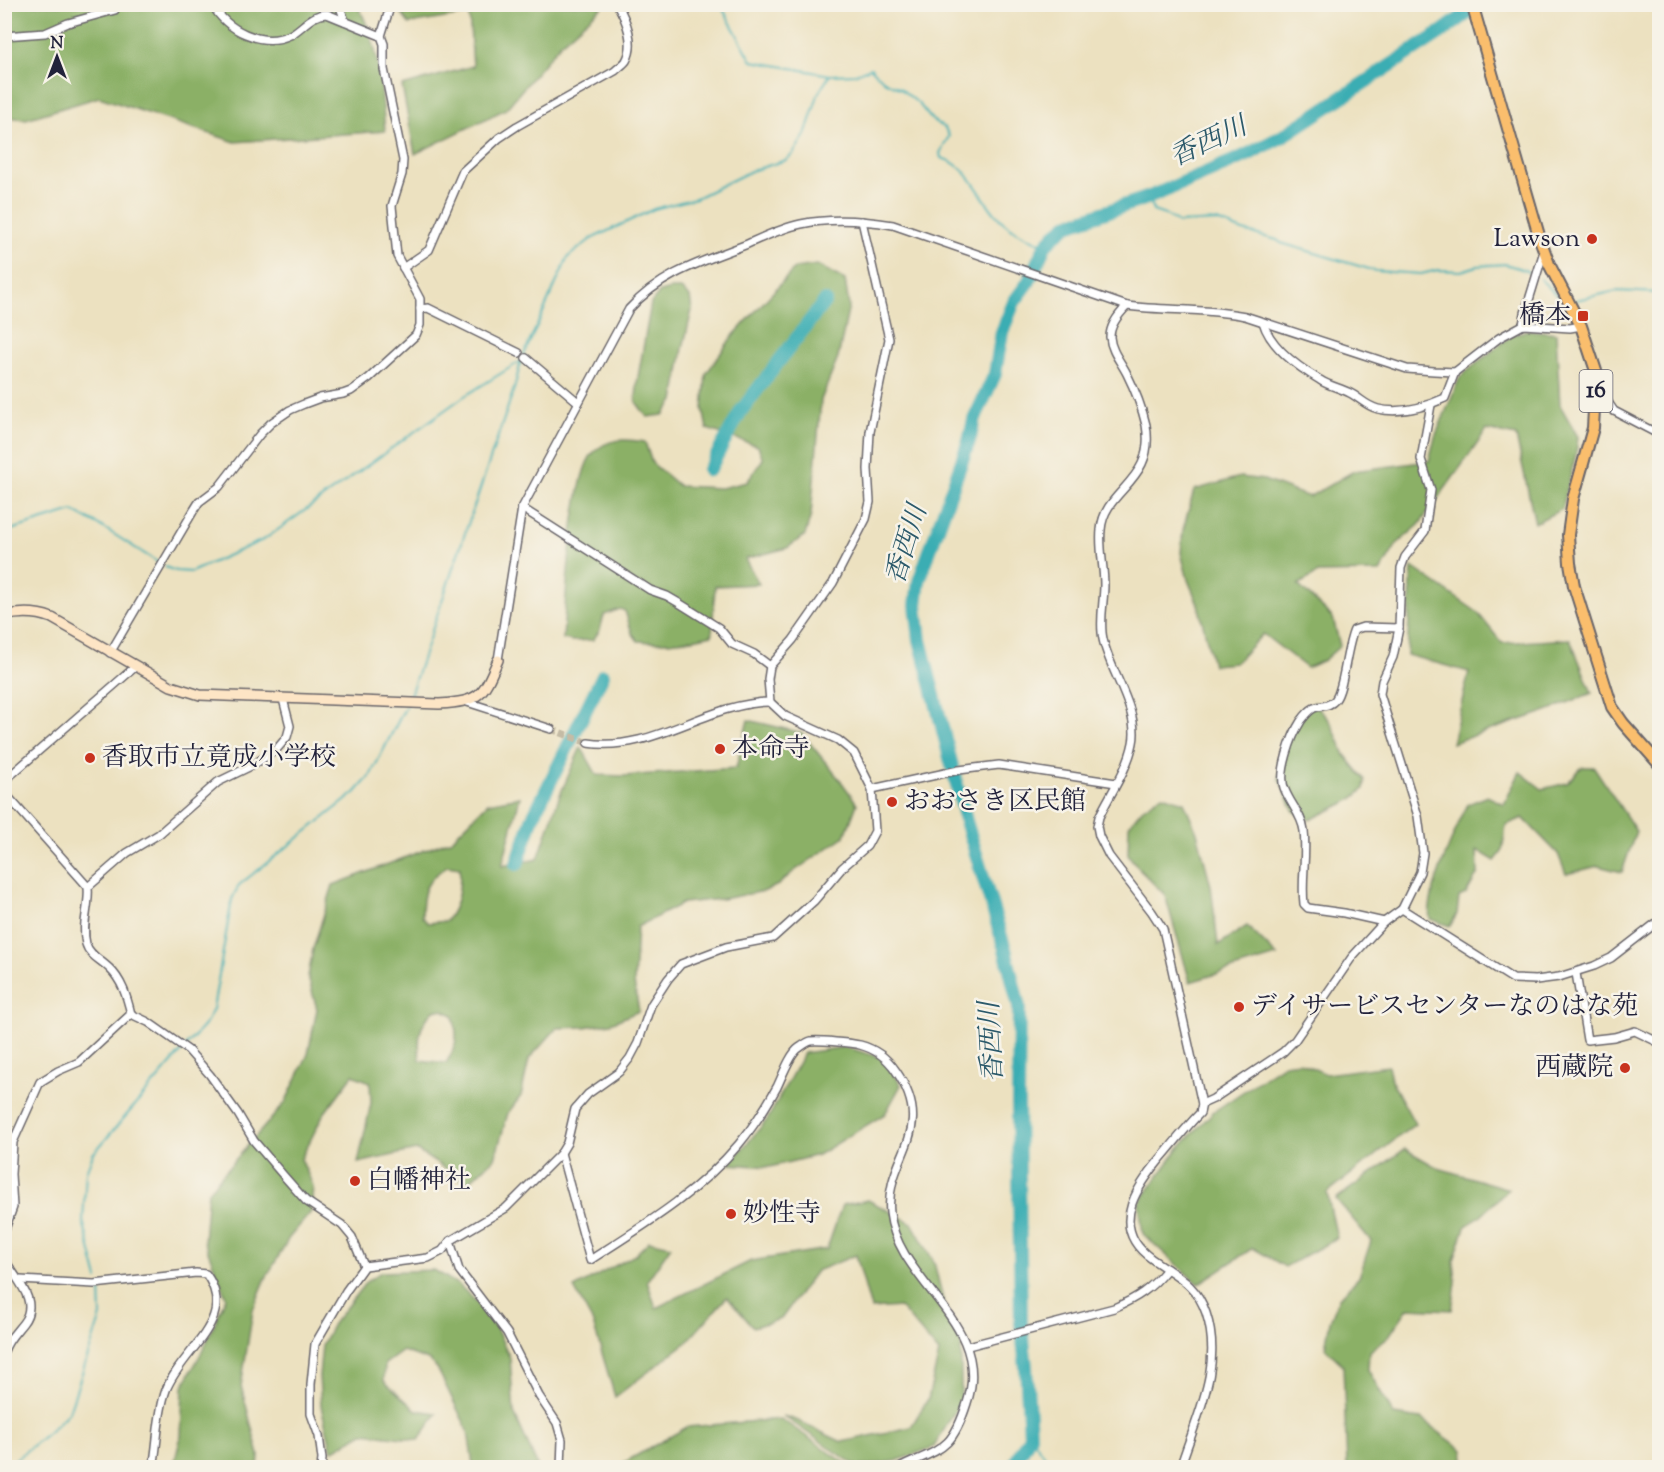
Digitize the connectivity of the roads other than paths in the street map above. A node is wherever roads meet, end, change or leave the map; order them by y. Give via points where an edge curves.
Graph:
1 (117, 4) edge
2 (212, 4) edge
3 (339, 4) edge
4 (391, 4) edge
5 (617, 4) edge
6 (1473, 8) edge
7 (345, 21) junction
8 (4, 36) edge
9 (381, 36) junction
10 (862, 221) junction
11 (1544, 251) junction
12 (404, 268) junction
13 (1127, 306) junction
14 (420, 309) junction
15 (1263, 322) junction
16 (1523, 325) junction
17 (1581, 326) junction
18 (519, 353) dead end
19 (526, 358) dead end
20 (1455, 372) junction
21 (1596, 388) junction
22 (578, 402) junction
23 (1431, 405) junction
24 (1659, 435) edge
25 (522, 508) junction
26 (4, 616) edge
27 (1399, 628) junction
28 (110, 653) junction
29 (498, 660) joint
30 (135, 666) junction
31 (770, 666) junction
32 (283, 699) junction
33 (467, 702) junction
34 (770, 702) junction
35 (551, 729) tunnel mouth
36 (588, 743) tunnel mouth
37 (1659, 765) edge
38 (4, 781) edge
39 (1116, 783) junction
40 (872, 789) junction
41 (4, 792) edge
42 (88, 887) junction
43 (1402, 909) junction
44 (1659, 920) edge
45 (1384, 922) junction
46 (1576, 973) junction
47 (130, 1014) junction
48 (1659, 1043) edge
49 (1203, 1104) junction
50 (561, 1153) junction
51 (4, 1154) edge
52 (11, 1174) junction
53 (4, 1232) edge
54 (450, 1240) junction
55 (4, 1258) edge
56 (364, 1266) junction
57 (1167, 1269) junction
58 (20, 1280) junction
59 (968, 1346) junction
60 (4, 1351) edge
61 (153, 1467) edge
62 (321, 1467) edge
63 (561, 1467) edge
64 (899, 1467) edge
65 (1180, 1467) edge

1 - 8 street via 115,10 45,33
2 - 7 street via 223,20 259,38 290,35 322,14
3 - 7 street
4 - 9 street
5 - 12 street via 629,29 626,60 615,71 517,126 475,160 464,171 429,250
6 - 11 main road, 16
7 - 9 street
9 - 12 street via 403,160 392,206 397,256
10 - 13 street via 893,225
10 - 22 street via 799,224 676,272 648,289 629,309
10 - 31 street via 889,339 870,432 870,502 866,519 833,583
11 - 16 street
11 - 17 main road, 16
12 - 14 street via 420,299
13 - 15 street via 1228,313
13 - 39 street via 1110,336 1139,402 1147,447 1143,464 1108,509 1101,529 1102,637 1132,717 1134,741
14 - 18 street via 428,308
14 - 28 street via 416,335 369,378 351,391 290,410 260,434 219,487 199,502
15 - 20 street via 1407,369
15 - 23 street via 1266,333 1299,366 1366,405 1401,410
16 - 17 street
16 - 20 street
17 - 21 main road, 16 via 1596,371
19 - 22 street
20 - 23 street via 1445,398
21 - 24 street via 1614,411
21 - 37 main road, 16 via 1593,428 1573,500 1568,535 1570,564 1612,707
22 - 25 street
23 - 27 street via 1421,459 1431,490 1425,531 1401,568
25 - 29 street
25 - 31 street via 650,590 719,628 732,645
26 - 28 street via 46,616
27 - 43 street via 1380,694 1418,816 1423,853 1420,872
27 - 45 street via 1354,630 1339,693 1335,701 1314,708 1302,720 1286,758 1283,778 1284,789 1299,812 1304,831 1304,904 1308,908
28 - 30 street
29 - 33 street via 484,690
30 - 32 street via 171,686 200,696
30 - 38 street
31 - 34 street
32 - 33 street
32 - 42 street via 290,726 276,750 218,782 159,834 127,853
33 - 35 street
34 - 36 street via 750,702 645,738 604,745
34 - 40 street via 785,716 838,740 854,753
39 - 40 street via 999,765
39 - 49 street via 1099,817 1099,836 1162,929
40 - 50 street via 875,831 867,846 774,938 726,947 681,964 651,1005 630,1058 576,1109
41 - 42 street
42 - 47 street via 86,943 121,983
43 - 45 street
43 - 46 street via 1513,978 1536,980
44 - 46 street via 1611,958
45 - 49 street via 1352,957 1283,1052
46 - 48 street via 1587,1040 1635,1031
47 - 52 street via 79,1062 40,1082 13,1142
47 - 56 street via 188,1050 283,1175 306,1201 342,1225 352,1237
49 - 57 street via 1200,1113 1137,1188 1128,1216 1132,1236
50 - 54 street via 506,1208
50 - 59 street via 590,1260 708,1178 759,1119 796,1049 810,1041 871,1049 901,1078 913,1112 912,1130 890,1191 890,1215 906,1254
51 - 52 street
52 - 53 street via 13,1208
54 - 56 street via 442,1251 428,1258
54 - 63 street via 459,1270 507,1333 557,1423 562,1440
55 - 58 street
56 - 62 street via 315,1344 311,1414 319,1436
57 - 59 street via 1135,1299 1114,1308
57 - 65 street via 1198,1294 1210,1336 1208,1390
58 - 60 street via 29,1314
58 - 61 street via 94,1284 206,1274 215,1287 214,1318 182,1360 166,1390
59 - 64 street via 973,1367 969,1397 956,1434 944,1447

